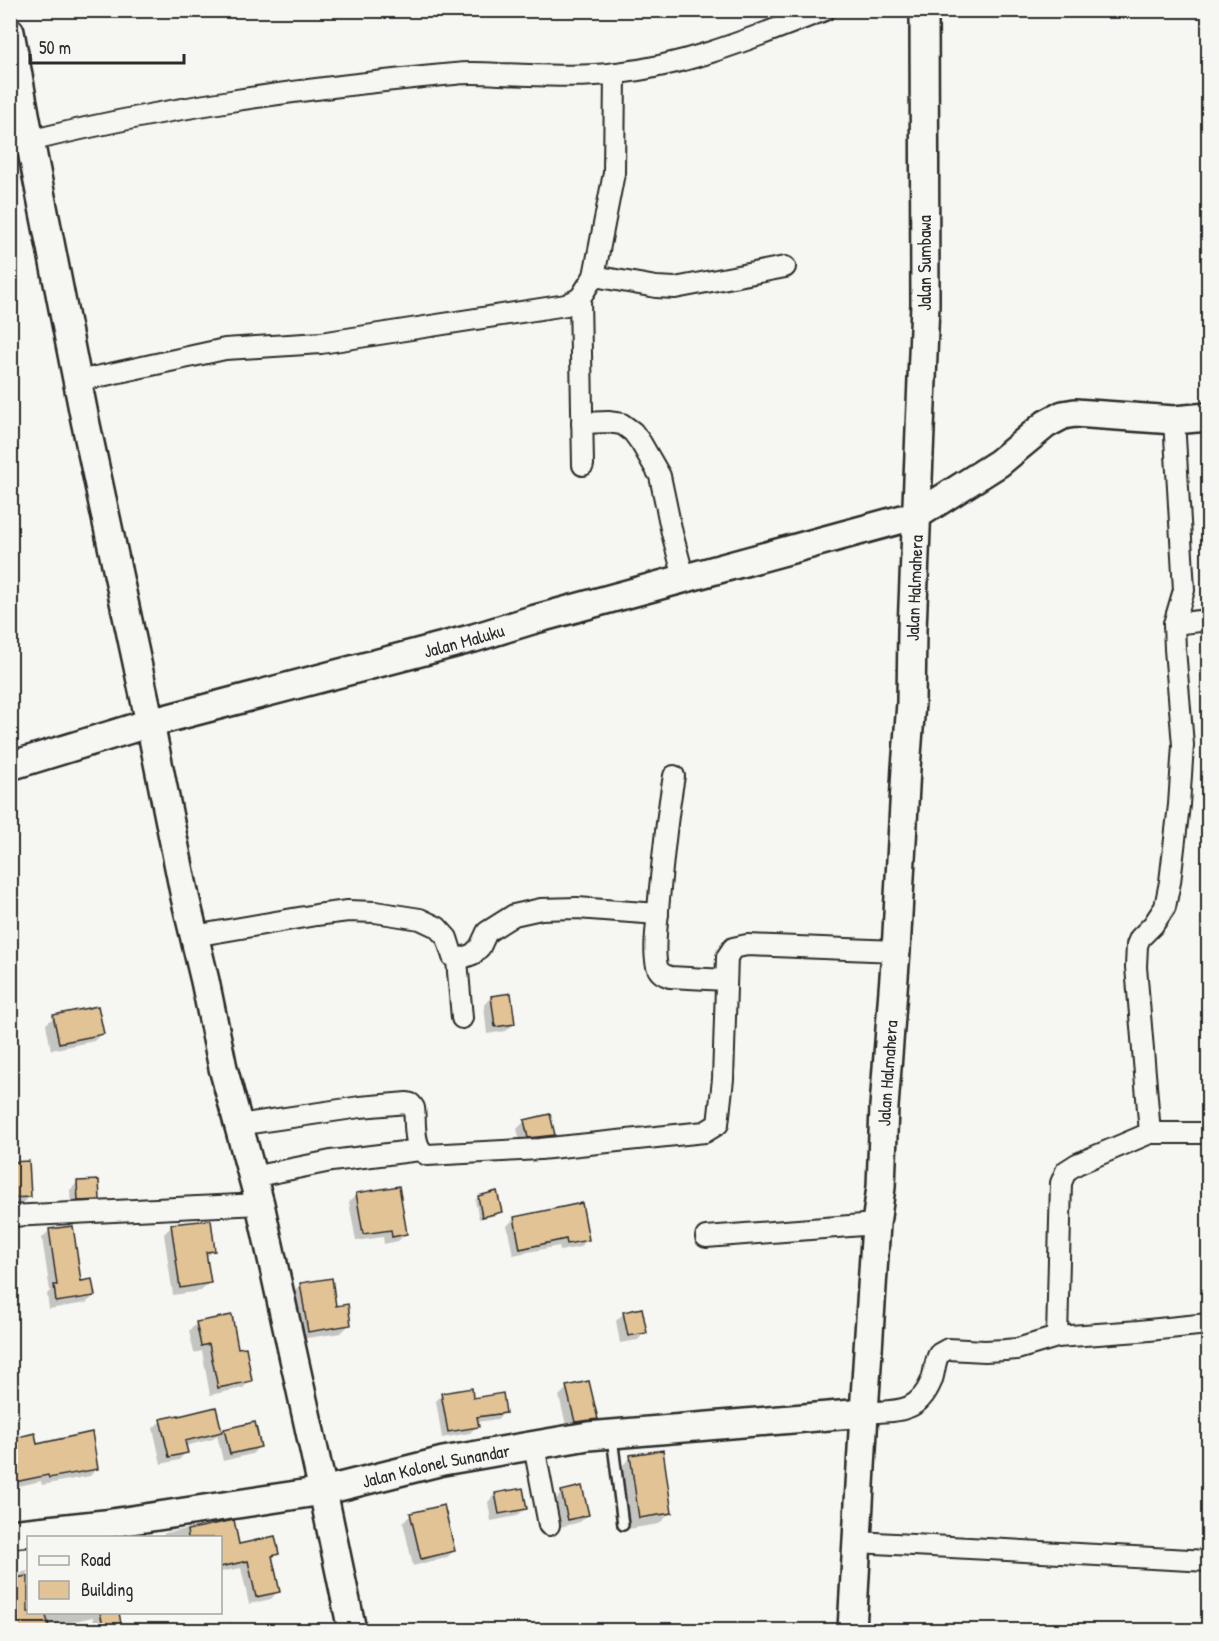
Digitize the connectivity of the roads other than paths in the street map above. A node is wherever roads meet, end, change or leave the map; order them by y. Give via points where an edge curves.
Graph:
1 (825, 10) edge
2 (924, 10) edge
3 (10, 32) edge
4 (615, 74) junction
5 (20, 143) edge
6 (785, 267) dead end
7 (594, 276) junction
8 (580, 298) junction
9 (78, 381) junction
10 (1209, 417) edge
11 (1174, 420) junction
12 (582, 423) junction
13 (583, 465) dead end
14 (917, 515) junction
15 (684, 578) junction
16 (1209, 620) edge
17 (1174, 624) junction
18 (150, 723) junction
19 (10, 766) edge
20 (674, 776) dead end
21 (658, 914) junction
22 (194, 936) junction
23 (896, 951) junction
24 (457, 960) junction
25 (726, 980) junction
26 (462, 1018) dead end
27 (238, 1125) junction
28 (1149, 1133) junction
29 (1209, 1133) edge
30 (420, 1150) junction
31 (252, 1177) junction
32 (260, 1204) junction
33 (10, 1216) edge
34 (876, 1224) junction
35 (706, 1237) dead end
36 (1209, 1324) edge
37 (1057, 1337) junction
38 (864, 1413) junction
39 (612, 1434) junction
40 (534, 1446) junction
41 (323, 1491) junction
42 (549, 1525) dead end
43 (623, 1525) dead end
44 (10, 1534) edge
45 (856, 1542) junction
46 (1209, 1561) edge
47 (352, 1630) edge
48 (852, 1630) edge

1 - 4 street via 731,46 664,66
2 - 14 main road, Jalan Sumbawa via 925,304
3 - 5 main road
4 - 5 street via 461,73 346,84 198,105
4 - 7 street via 614,173
5 - 9 main road
6 - 7 street via 675,288
7 - 8 street
8 - 9 street via 566,305 321,343 225,349
8 - 12 street
9 - 18 main road
10 - 11 main road, Jalan Maluku
11 - 14 main road, Jalan Maluku via 1075,413 1063,416
11 - 17 street via 1184,590
12 - 13 street
12 - 15 street via 622,424 641,443 660,476
14 - 15 main road, Jalan Maluku
14 - 23 main road, Jalan Halmahera via 911,703
15 - 18 main road, Jalan Maluku
16 - 17 street
17 - 28 street via 1183,745 1174,849 1165,907 1137,945
18 - 19 main road, Jalan Maluku
18 - 22 main road
20 - 21 street via 666,818
21 - 24 street via 577,908 514,915 487,932 473,954
21 - 25 street via 657,968 663,975
22 - 24 street via 316,915 375,912 420,919 437,927
22 - 27 main road
23 - 25 street via 740,945 727,957
23 - 34 main road, Jalan Halmahera
24 - 26 street
25 - 30 street via 720,1112 718,1124 712,1129 540,1149 427,1155
27 - 30 street via 407,1103 414,1108
27 - 31 main road
28 - 29 street
28 - 37 street via 1077,1164 1066,1171 1060,1183
30 - 31 street via 331,1161
31 - 32 main road
32 - 33 street
32 - 41 main road
34 - 35 street
34 - 38 main road, Jalan Halmahera
36 - 37 street
37 - 38 street via 1017,1349 948,1349 939,1354 931,1383 919,1401 902,1410
38 - 39 main road, Jalan Kolonel Sunandar
38 - 45 main road, Jalan Halmahera
39 - 40 main road, Jalan Kolonel Sunandar
39 - 43 lane
40 - 41 main road, Jalan Kolonel Sunandar via 443,1461
40 - 42 street
41 - 44 main road, Jalan Kolonel Sunandar via 105,1524
41 - 47 main road
45 - 46 street
45 - 48 main road, Jalan Halmahera

